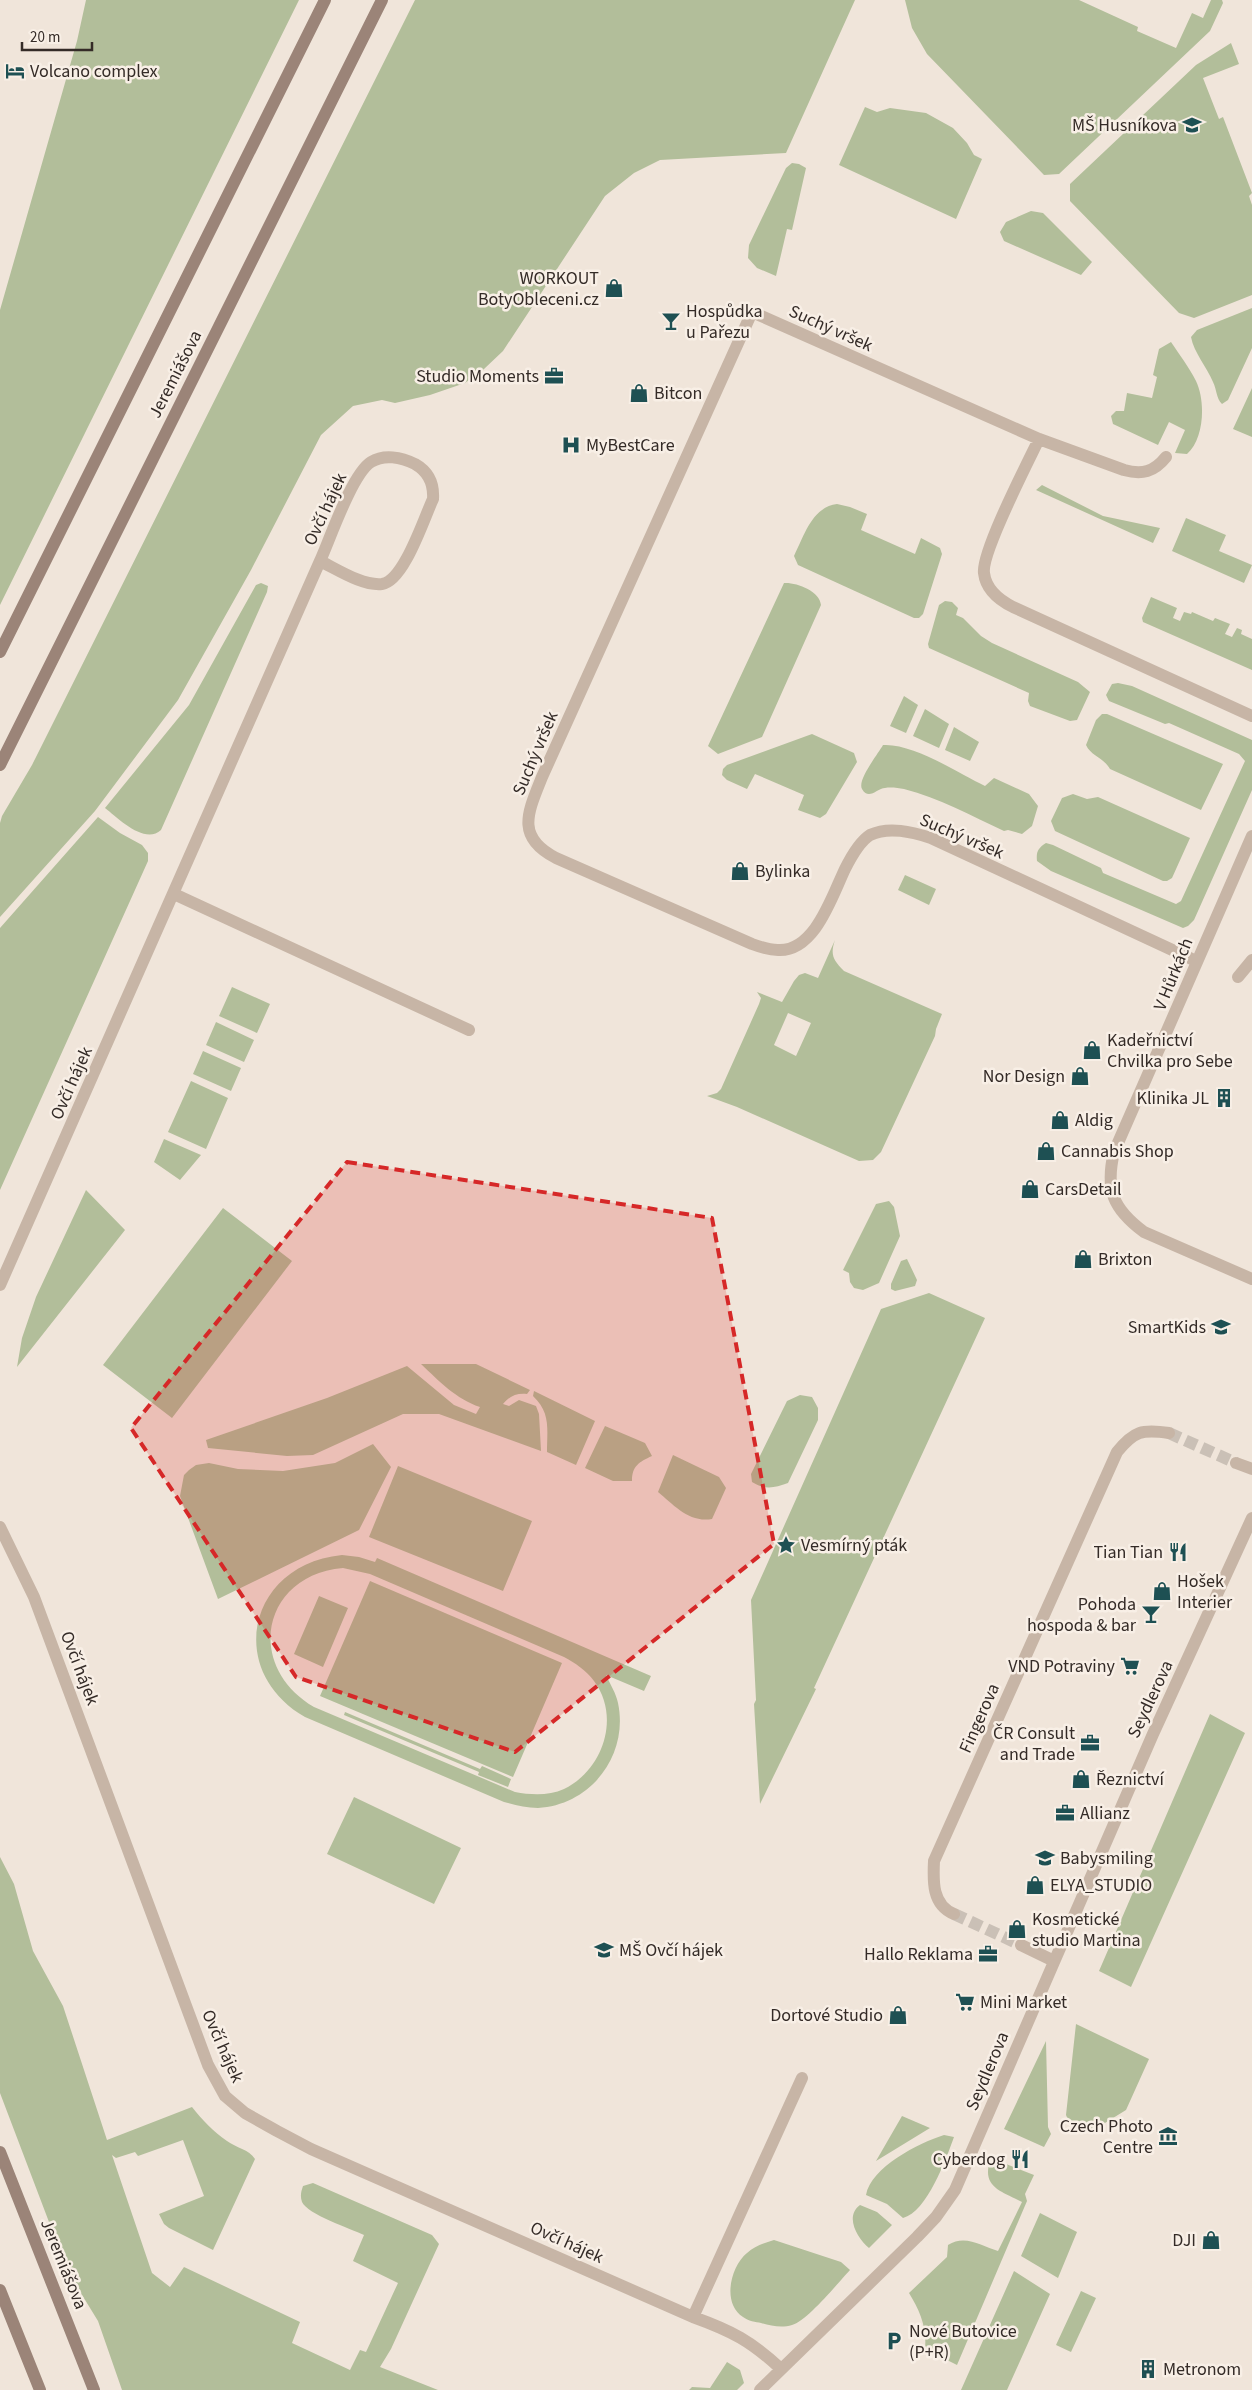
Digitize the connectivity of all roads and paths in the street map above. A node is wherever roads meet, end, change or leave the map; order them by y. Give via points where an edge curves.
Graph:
1 (325, 0) edge
2 (382, 0) edge
3 (1039, 439) junction
4 (1166, 457) dead end
5 (320, 561) junction
6 (0, 652) edge
7 (1252, 716) edge
8 (0, 765) edge
9 (1252, 836) edge
10 (174, 894) junction
11 (1196, 961) junction
12 (1251, 964) edge
13 (1238, 977) dead end
14 (469, 1030) dead end
15 (1252, 1279) edge
16 (0, 1285) edge
17 (1169, 1433) tunnel mouth
18 (1236, 1463) tunnel mouth
19 (1252, 1469) edge
20 (1252, 1518) edge
21 (0, 1527) edge
22 (954, 1914) tunnel mouth
23 (1021, 1945) tunnel mouth
24 (1054, 1961) junction
25 (802, 2078) dead end
26 (0, 2152) edge
27 (0, 2290) edge
28 (693, 2317) junction
29 (781, 2369) junction
30 (40, 2390) edge
31 (94, 2390) edge
32 (760, 2390) edge

1 - 6 main road, Jeremiášova
2 - 8 main road, Jeremiášova
3 - 4 street, Suchý vršek via 1135,473 1149,472
3 - 7 street via 986,553 984,574 991,591 1013,607
3 - 11 street, Suchý vršek via 752,312 542,777 528,817 529,832 538,846 556,858 752,944 779,950 799,944 813,932 849,860 869,836 882,831 913,832
5 - 5 street, Ovčí hájek via 355,482 370,463 380,458 402,459 425,472 434,489 433,499 405,562 391,580 382,584 372,583
5 - 10 street, Ovčí hájek
9 - 11 street, V Hůrkách
10 - 14 street
10 - 16 street, Ovčí hájek
11 - 15 street, V Hůrkách via 1182,1001 1114,1152 1110,1186 1119,1209 1144,1232
12 - 13 street
17 - 22 street, Fingerova via 1147,1430 1129,1438 1117,1452 934,1861 933,1882 938,1901
18 - 19 street
20 - 24 street, Seydlerova
21 - 28 street, Ovčí hájek via 34,1597 208,2065 225,2096 245,2114 311,2149
23 - 24 street
24 - 29 street, Seydlerova via 955,2190 936,2217
25 - 28 street
26 - 31 main road, Jeremiášova
27 - 30 main road
28 - 29 street, Ovčí hájek via 742,2337
29 - 32 street, Seydlerova

